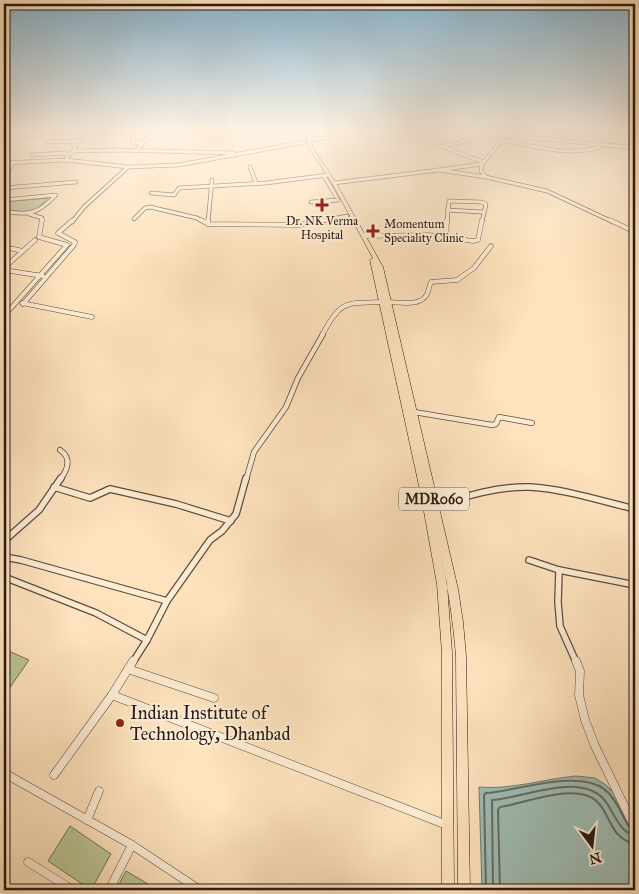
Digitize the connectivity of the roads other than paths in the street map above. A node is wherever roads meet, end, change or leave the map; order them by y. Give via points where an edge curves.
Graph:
1 (122, 173) edge
2 (252, 173) edge
3 (326, 173) edge
4 (396, 173) edge
5 (457, 173) edge
6 (482, 173) edge
7 (328, 177) junction
8 (486, 177) junction
9 (212, 180) dead end
10 (76, 182) dead end
11 (256, 183) junction
12 (211, 186) junction
13 (4, 188) edge
14 (151, 193) dead end
15 (4, 200) edge
16 (338, 200) junction
17 (311, 202) dead end
18 (447, 210) junction
19 (4, 211) edge
20 (483, 212) junction
21 (29, 214) junction
22 (347, 216) junction
23 (134, 219) dead end
24 (208, 224) junction
25 (635, 232) edge
26 (363, 236) junction
27 (446, 237) junction
28 (35, 240) dead end
29 (491, 246) dead end
30 (4, 247) edge
31 (23, 250) junction
32 (5, 266) edge
33 (41, 276) junction
34 (46, 277) junction
35 (17, 302) junction
36 (384, 302) junction
37 (23, 304) junction
38 (4, 316) edge
39 (92, 317) dead end
40 (407, 398) junction
41 (414, 412) junction
42 (532, 423) dead end
43 (60, 450) dead end
44 (54, 487) junction
45 (436, 506) junction
46 (635, 509) edge
47 (231, 521) junction
48 (4, 541) edge
49 (4, 557) edge
50 (529, 560) dead end
51 (559, 570) junction
52 (4, 578) edge
53 (635, 585) edge
54 (167, 602) junction
55 (147, 640) junction
56 (447, 653) junction
57 (461, 656) junction
58 (128, 669) junction
59 (112, 695) junction
60 (214, 698) dead end
61 (4, 773) edge
62 (54, 775) dead end
63 (99, 791) dead end
64 (87, 820) junction
65 (447, 825) junction
66 (635, 828) edge
67 (132, 845) junction
68 (28, 862) dead end
69 (73, 890) edge
70 (109, 890) edge
71 (200, 890) edge
72 (448, 890) edge
73 (464, 890) edge

1 - 34 street via 58,233 75,242
2 - 11 street
3 - 7 main road, MDR060
4 - 7 street
5 - 8 street
6 - 8 street
7 - 11 street
7 - 16 main road, MDR060
7 - 26 main road, MDR060
8 - 25 street via 547,191
9 - 12 street
10 - 13 street
11 - 12 street
12 - 14 street via 179,188 174,195
12 - 24 street
15 - 21 street via 56,195 44,209
16 - 17 street
16 - 22 main road, MDR060
18 - 20 street
18 - 20 street via 448,202 453,200 483,202 486,204
18 - 27 street
19 - 21 street
20 - 27 street via 478,240
21 - 33 street via 42,218 39,237 67,245
22 - 24 street via 299,225
22 - 36 main road, MDR060 via 372,260
23 - 24 street via 145,208 153,207
26 - 27 street via 413,234
26 - 36 main road, MDR060 via 380,266
28 - 31 street
29 - 36 street via 474,268 457,280 431,282 423,299
30 - 31 street
31 - 32 street
32 - 33 street
33 - 34 street
33 - 35 street
34 - 37 street
35 - 37 street
35 - 38 street
36 - 40 main road, MDR060
36 - 47 street via 348,303 333,316 298,378 286,407 254,452 241,500
37 - 39 street
40 - 41 main road, MDR060
40 - 56 main road, MDR060 via 442,584
41 - 42 street via 492,425 499,417
41 - 45 main road, MDR060
43 - 44 street via 66,454 68,464
44 - 47 street via 88,498 110,489
44 - 48 street via 39,510
45 - 46 street via 462,497 529,488
45 - 57 main road, MDR060 via 453,589
47 - 54 street via 210,540
49 - 54 street
50 - 51 street
51 - 53 street
51 - 66 street via 560,626 580,671 579,695 585,720
52 - 55 street via 96,613
54 - 55 street
55 - 58 street
56 - 57 main road
56 - 65 main road, MDR060
57 - 73 main road, MDR060
58 - 59 street
58 - 60 street
59 - 62 street
59 - 65 street
61 - 64 street
63 - 64 street
64 - 67 street
65 - 72 main road, MDR060
67 - 70 street
67 - 71 street
68 - 69 street

